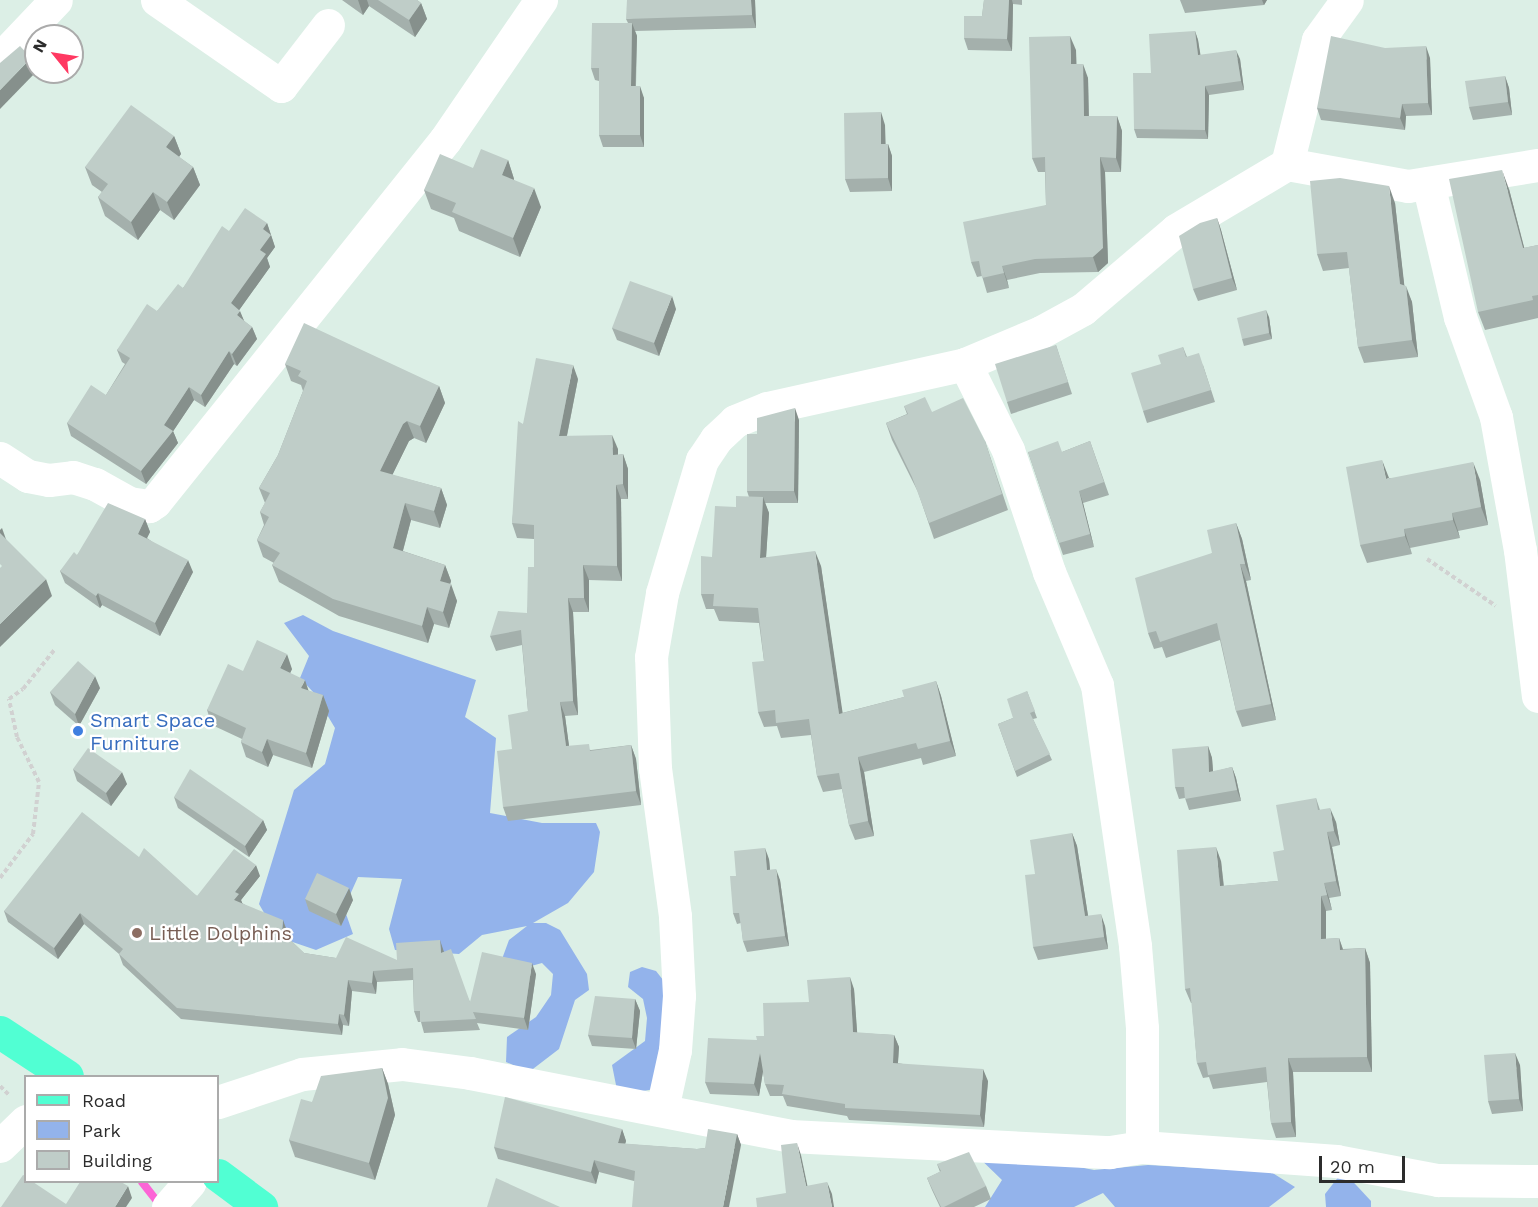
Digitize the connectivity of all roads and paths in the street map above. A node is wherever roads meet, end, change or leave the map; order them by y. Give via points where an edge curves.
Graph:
1 (56, 0) edge
2 (157, 0) edge
3 (541, 0) edge
4 (1347, 0) edge
5 (328, 25) dead end
6 (0, 59) edge
7 (1287, 164) junction
8 (1538, 165) edge
9 (1428, 183) junction
10 (965, 364) junction
11 (0, 458) edge
12 (1427, 558) dead end
13 (1529, 627) junction
14 (55, 649) dead end
15 (1538, 696) edge
16 (0, 878) edge
17 (0, 1032) edge
18 (64, 1075) edge
19 (219, 1102) edge
20 (662, 1109) junction
21 (24, 1123) edge
22 (0, 1146) edge
23 (1142, 1147) junction
24 (219, 1176) edge
25 (1538, 1181) edge
26 (189, 1183) edge
27 (168, 1207) edge
28 (261, 1207) edge

1 - 6 street
2 - 5 street via 281,86
3 - 11 street via 445,141 156,502 149,506 129,503 73,477 37,479 13,469
4 - 7 street via 1318,40
7 - 9 street via 1388,184
7 - 10 street via 1176,230 1083,309
8 - 9 street
9 - 13 street via 1460,317 1496,417
10 - 20 street via 767,408 735,421 702,460 662,593 651,657 655,769 675,916 679,996 675,1050
10 - 23 street via 1008,450 1049,572 1097,685 1136,957 1142,1028
12 - 13 path
13 - 15 street
14 - 16 path via 23,689 9,699 17,737 39,782 33,834
17 - 18 main road
19 - 20 street via 302,1074 402,1064
20 - 23 street via 790,1136 1110,1152
21 - 22 street
23 - 25 street via 1336,1161 1438,1180
24 - 28 main road
26 - 27 street

